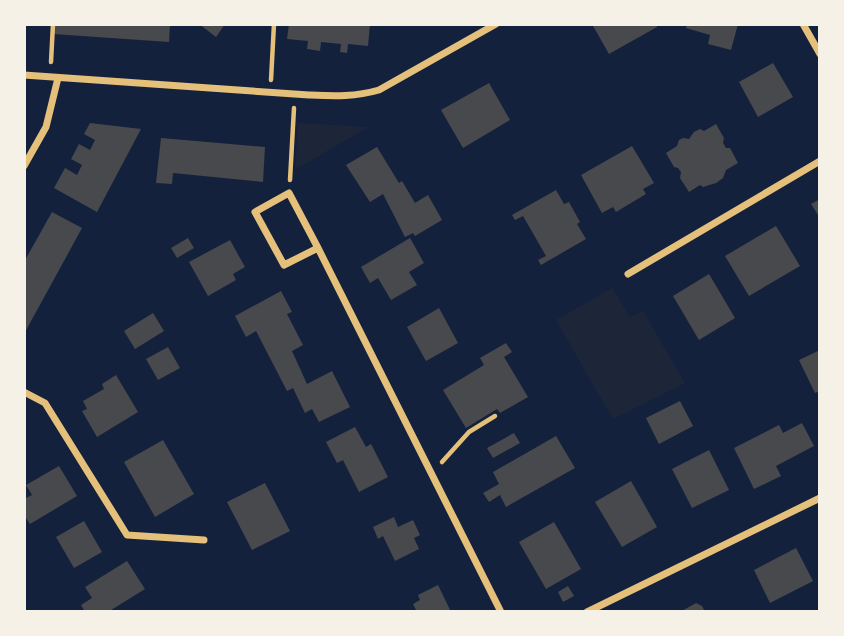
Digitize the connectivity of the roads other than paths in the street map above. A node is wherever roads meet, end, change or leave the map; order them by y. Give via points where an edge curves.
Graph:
1 (496, 24) edge
2 (803, 24) edge
3 (820, 54) edge
4 (24, 75) edge
5 (54, 77) junction
6 (820, 161) edge
7 (24, 166) edge
8 (318, 248) junction
9 (628, 274) dead end
10 (24, 392) edge
11 (820, 498) edge
12 (204, 540) dead end
13 (501, 611) edge
14 (587, 611) edge

1 - 5 street via 379,90 345,97
2 - 3 street
4 - 5 street
5 - 7 street via 46,127
6 - 9 street
8 - 8 street via 289,193 255,212 284,265
8 - 13 street
10 - 12 street via 45,403 127,535
11 - 14 street

